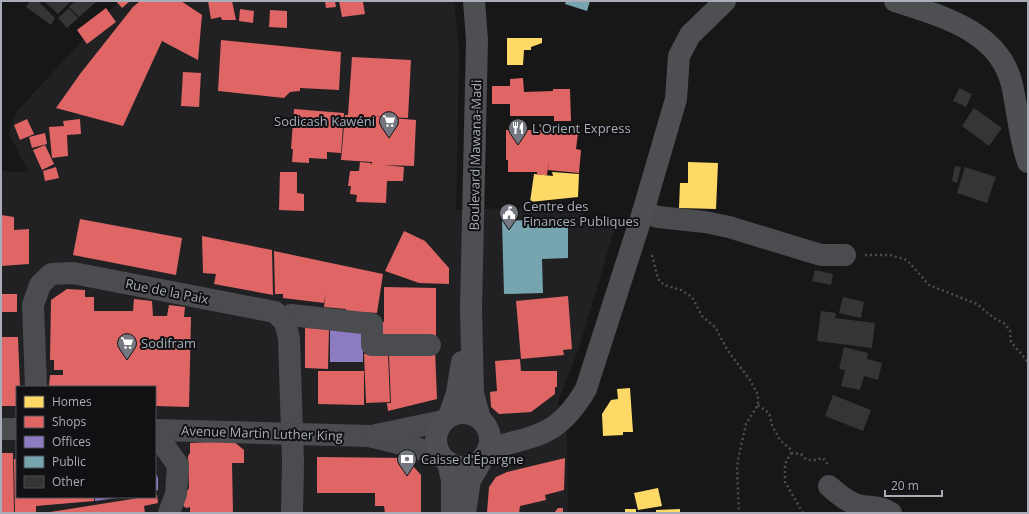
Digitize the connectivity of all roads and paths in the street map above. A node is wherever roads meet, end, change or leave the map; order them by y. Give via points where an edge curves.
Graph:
1 (474, 1) edge
2 (725, 1) edge
3 (895, 1) edge
4 (1028, 162) edge
5 (643, 212) junction
6 (651, 248) dead end
7 (844, 255) joint
8 (471, 309) junction
9 (285, 322) junction
10 (430, 345) dead end
11 (1028, 362) edge
12 (36, 386) edge
13 (758, 405) junction
14 (446, 419) junction
15 (16, 428) edge
16 (1, 429) edge
17 (156, 432) edge
18 (156, 433) edge
19 (291, 434) junction
20 (369, 436) junction
21 (485, 439) junction
22 (791, 453) junction
23 (445, 459) junction
24 (829, 486) joint
25 (168, 513) edge
26 (292, 513) edge
27 (452, 513) edge
28 (464, 513) edge
29 (739, 513) edge
30 (803, 513) edge
31 (891, 513) edge

1 - 8 main road, Boulevard Mawana-Madi via 477,40
2 - 5 main road via 690,35 679,56 676,99
3 - 4 main road via 966,28 984,39 999,55 1012,83 1020,133
5 - 7 street via 658,217 730,227 821,256
5 - 21 main road via 586,389 575,408 561,422 534,437
6 - 13 path via 658,279 664,285 681,290 692,297 702,316 715,327 728,351 750,380 758,396
7 - 11 path via 885,255 907,260 929,285 977,304 1005,324 1010,331 1011,342
8 - 14 main road, Boulevard Mawana-Madi via 457,393
8 - 21 main road, Boulevard Mawana-Madi via 473,393
9 - 10 street via 291,315 372,324 372,345
9 - 12 street, Rue de la Paix via 275,312 73,273 51,274 40,285 33,305
9 - 19 street via 289,338
13 - 22 path via 769,413 780,440
13 - 29 path via 746,424 739,455
14 - 20 street, Avenue Martin Luther King
14 - 21 main road via 465,413
14 - 23 main road via 436,434 436,445
15 - 16 street
17 - 19 street, Avenue Martin Luther King
18 - 25 street via 178,465 176,494
19 - 20 street, Avenue Martin Luther King
19 - 26 street
20 - 23 street, Avenue Martin Luther King via 414,447
21 - 23 main road via 480,460 468,466 458,466
21 - 28 main road via 470,480
22 - 24 path via 801,454 803,458 811,461 823,458 830,468
22 - 30 path via 785,464 785,482
23 - 27 main road via 452,480
24 - 31 street via 840,496 858,505 877,507

